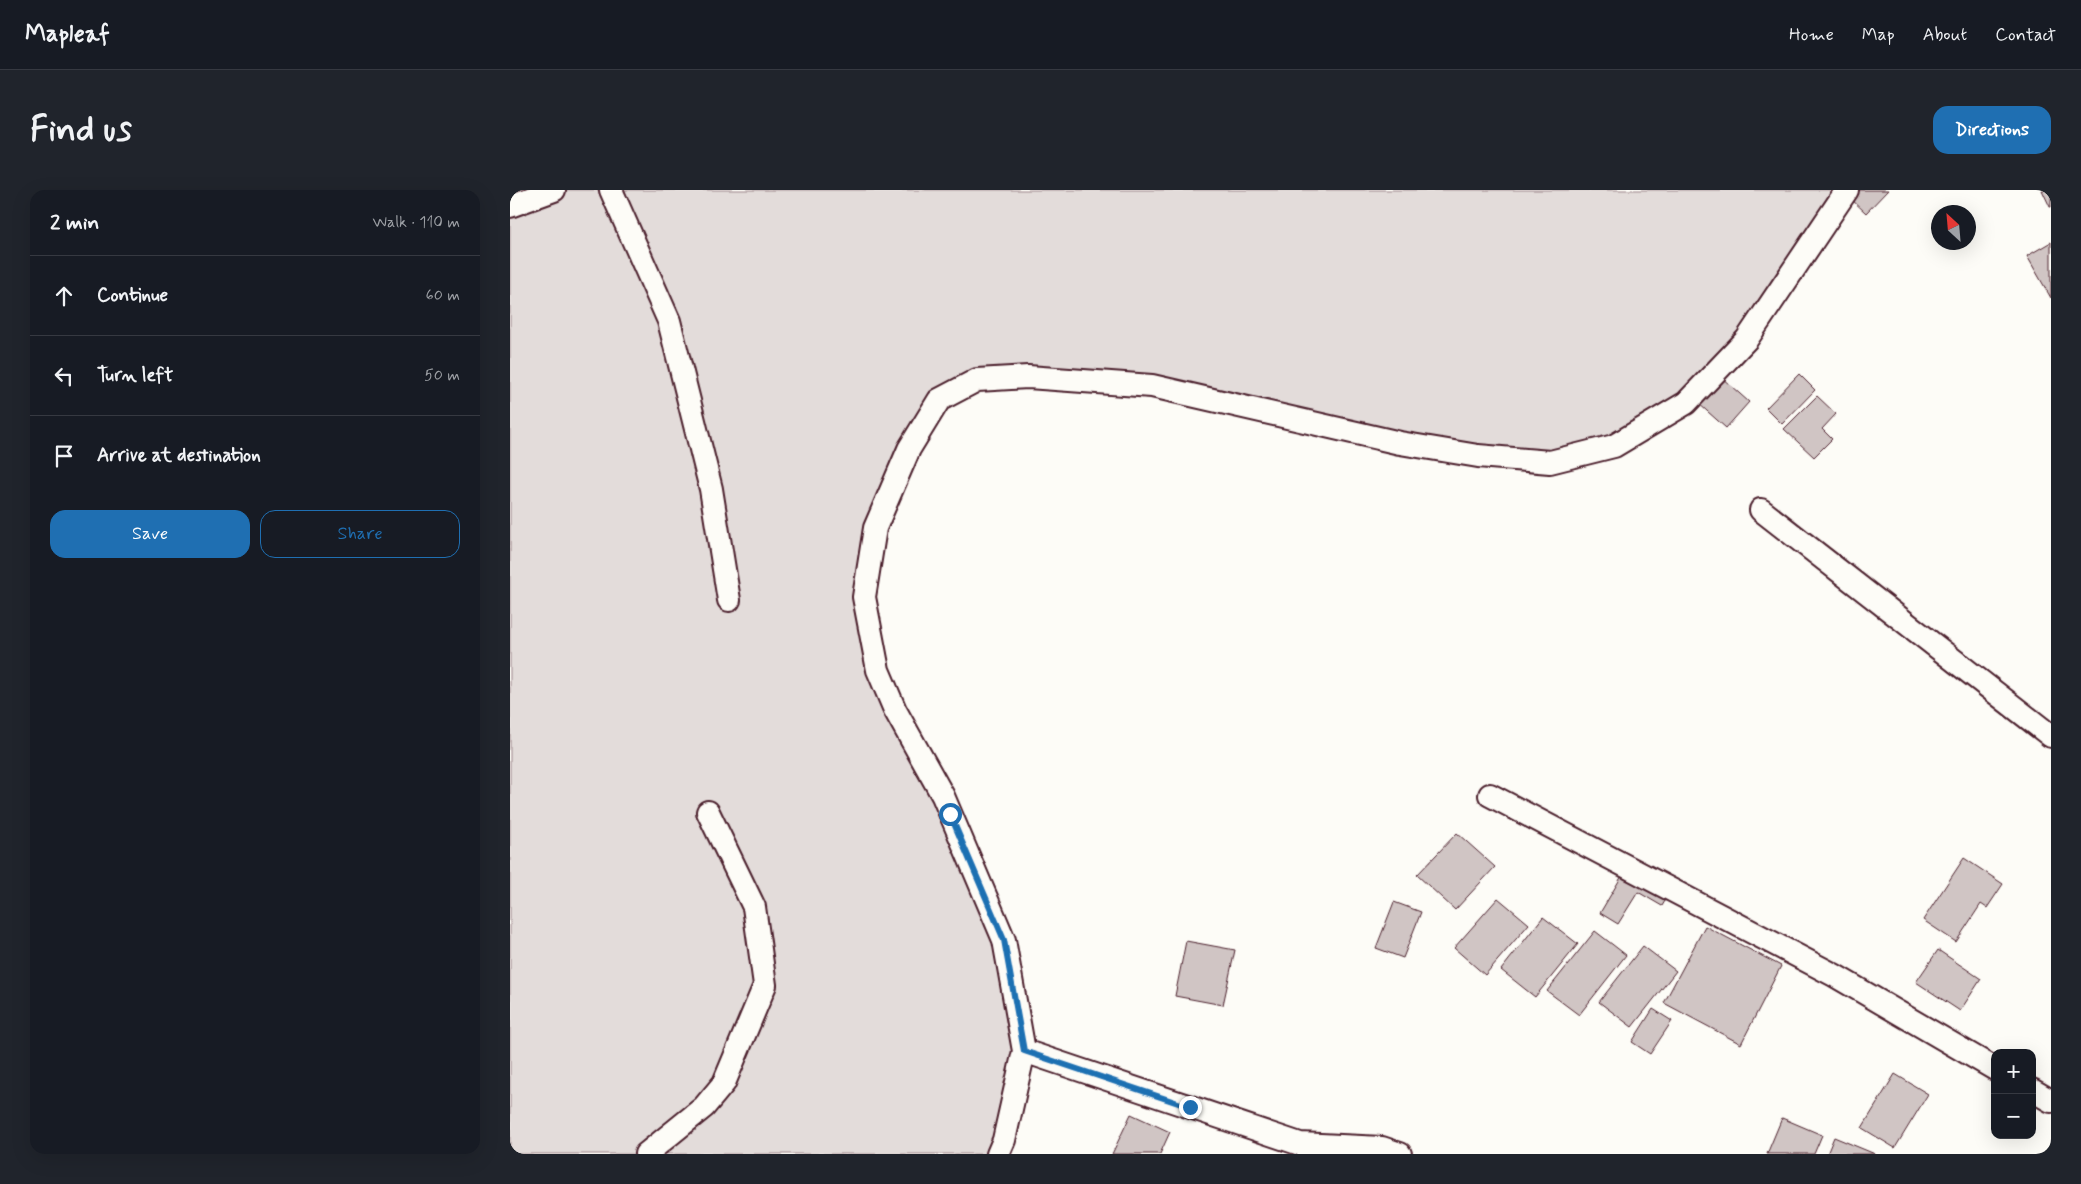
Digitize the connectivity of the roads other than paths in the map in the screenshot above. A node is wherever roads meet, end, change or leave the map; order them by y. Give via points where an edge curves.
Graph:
1 (554, 190) edge
2 (611, 190) edge
3 (1847, 190) edge
4 (510, 206) edge
5 (1762, 510) dead end
6 (729, 600) dead end
7 (2051, 736) edge
8 (1490, 795) dead end
9 (708, 812) dead end
10 (1024, 1051) junction
11 (1991, 1067) edge
12 (2036, 1092) edge
13 (2051, 1101) edge
14 (646, 1154) edge
15 (998, 1154) edge
16 (1400, 1154) edge

1 - 4 street
2 - 6 street via 669,321 711,489
3 - 10 street via 1746,339 1686,403 1614,446 1550,462 1478,456 1400,443 1152,386 1019,377 977,380 939,400 909,449 875,528 864,597 878,670 895,710 943,796 1004,940
5 - 7 street
8 - 11 street via 1834,975
9 - 14 street via 754,907 765,985 724,1083 704,1108
10 - 15 street
10 - 16 street via 1300,1144 1382,1148
12 - 13 street

